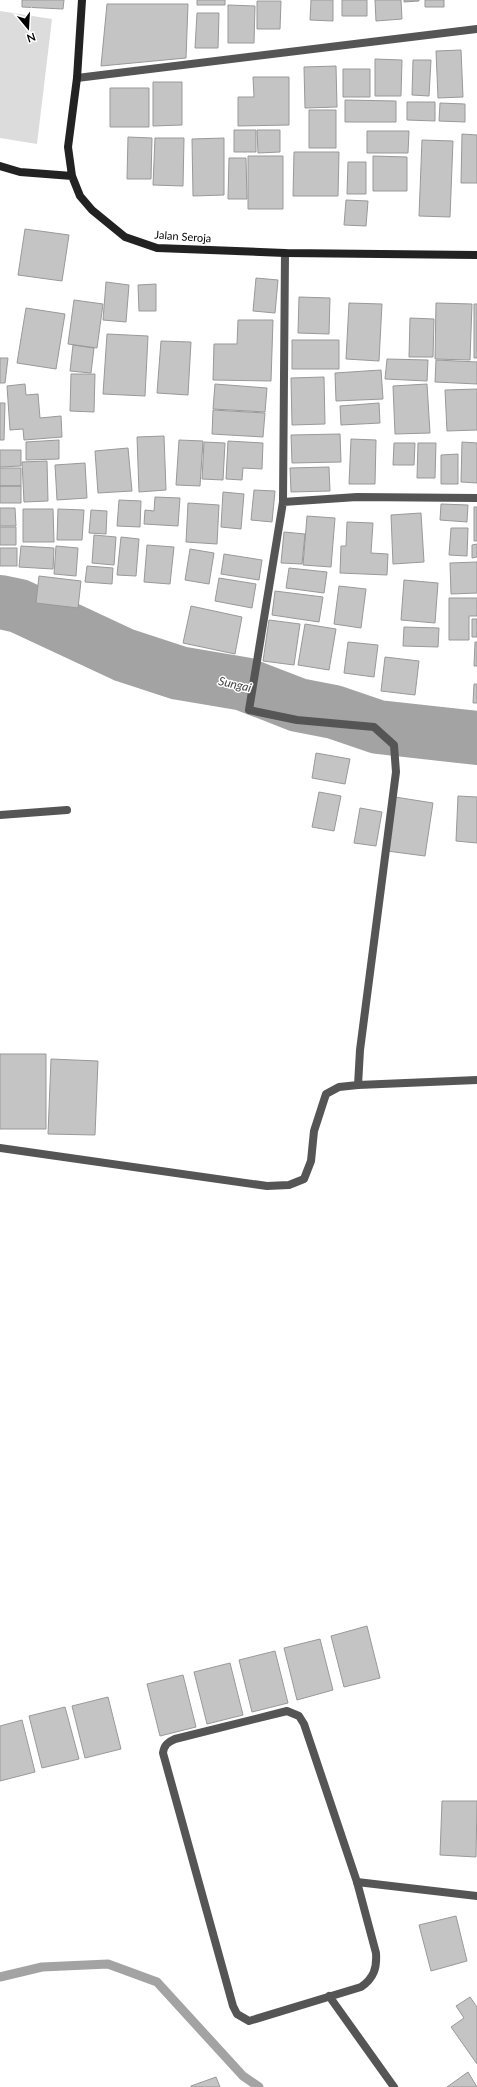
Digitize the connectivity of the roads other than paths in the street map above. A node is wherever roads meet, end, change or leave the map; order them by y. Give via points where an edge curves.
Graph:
1 (82, 0) edge
2 (477, 28) edge
3 (77, 78) junction
4 (0, 166) edge
5 (72, 176) junction
6 (285, 252) junction
7 (477, 255) edge
8 (477, 498) edge
9 (283, 502) junction
10 (67, 810) dead end
11 (0, 815) edge
12 (477, 1080) edge
13 (358, 1085) junction
14 (0, 1148) edge
15 (357, 1882) junction
16 (477, 1896) edge
17 (330, 1996) junction
18 (394, 2087) edge

1 - 3 street, Jalan Seroja
2 - 3 street
3 - 5 street, Jalan Seroja via 68,147
4 - 5 street via 20,172
5 - 6 street, Jalan Seroja via 80,196 92,210 125,237 157,248
6 - 7 street, Jalan Seroja
6 - 9 street
8 - 9 street via 357,497
9 - 13 street via 249,710 297,720 374,727 394,745 396,772 360,1050
10 - 11 street
12 - 13 street
13 - 14 street via 339,1087 326,1094 314,1131 311,1161 304,1179 289,1186 267,1186
15 - 16 street
15 - 17 street via 377,1964 374,1974 361,1986
15 - 17 street via 304,1724 296,1713 287,1711 168,1742 163,1753 236,2014 253,2020
17 - 18 street

